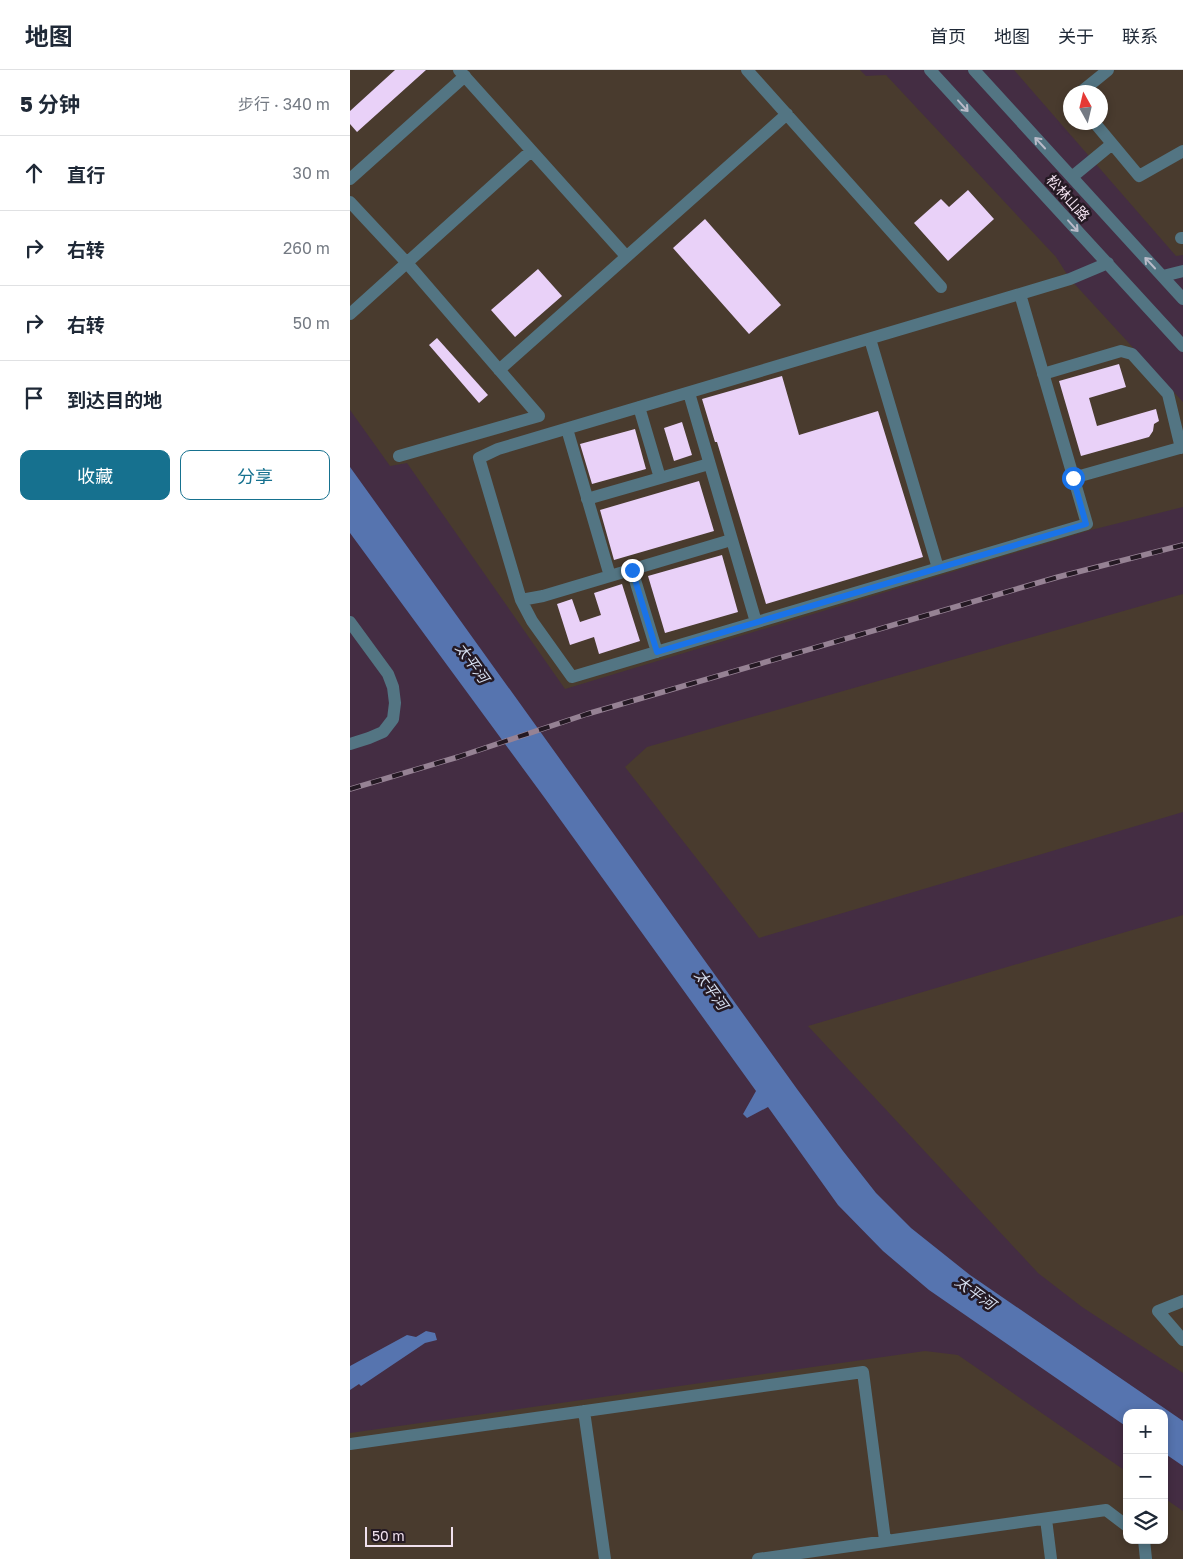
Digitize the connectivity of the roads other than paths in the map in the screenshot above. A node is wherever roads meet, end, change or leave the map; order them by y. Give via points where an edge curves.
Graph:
1 (747, 70) edge
2 (930, 70) edge
3 (974, 70) edge
4 (1108, 70) edge
5 (462, 73) edge
6 (1090, 85) edge
7 (787, 114) junction
8 (1101, 130) edge
9 (1112, 144) junction
10 (531, 151) junction
11 (1183, 151) edge
12 (1072, 177) junction
13 (350, 179) edge
14 (350, 202) edge
15 (626, 256) junction
16 (407, 263) junction
17 (1108, 263) junction
18 (1183, 271) edge
19 (1163, 276) junction
20 (941, 287) dead end
21 (1020, 294) junction
22 (1183, 298) edge
23 (350, 314) edge
24 (870, 339) junction
25 (1183, 346) edge
26 (499, 370) junction
27 (1043, 374) junction
28 (689, 392) junction
29 (639, 407) junction
30 (566, 429) junction
31 (1182, 447) edge
32 (399, 456) dead end
33 (709, 464) junction
34 (660, 478) junction
35 (1073, 478) junction
36 (587, 499) junction
37 (731, 540) junction
38 (938, 568) junction
39 (632, 570) junction
40 (610, 576) junction
41 (521, 600) junction
42 (350, 622) edge
43 (756, 622) junction
44 (657, 652) junction
45 (350, 744) edge
46 (1183, 1301) edge
47 (1183, 1340) edge
48 (584, 1411) junction
49 (350, 1444) edge
50 (1046, 1518) junction
51 (1123, 1523) edge
52 (885, 1540) junction
53 (1144, 1544) edge
54 (766, 1558) edge
55 (605, 1559) edge
56 (1051, 1559) edge
57 (1146, 1559) edge

1 - 7 street
2 -> 17 street, 松林山路
12 -> 3 street, 松林山路
4 - 6 street
5 - 10 street
5 - 13 street
7 - 15 street
7 - 20 street
8 - 9 street
9 - 11 street via 1138,176
9 - 12 street
10 - 15 street
10 - 16 street
19 -> 12 street, 松林山路
14 - 16 street
15 - 26 street
16 - 23 street
16 - 26 street
17 - 21 street
17 - 25 street, 松林山路
18 - 19 street
19 - 22 street, 松林山路
21 - 24 street
21 - 27 street
24 - 28 street
24 - 38 street
26 - 32 street via 539,416
27 - 31 street via 1121,351 1132,354 1168,394
27 - 35 street
28 - 29 street
28 - 33 street
29 - 30 street
29 - 34 street
30 - 36 street
30 - 41 street via 498,449 480,458
31 - 35 street
33 - 34 street
33 - 37 street
34 - 36 street
35 - 38 street via 1086,524
36 - 40 street
37 - 39 street
37 - 43 street
38 - 43 street
39 - 40 street
39 - 44 street
40 - 41 street
41 - 44 street via 532,622 572,677
42 - 45 street via 388,674 395,703 393,719 383,732
43 - 44 street
46 - 47 street via 1158,1311
48 - 49 street
48 - 52 street via 863,1372
48 - 55 street
50 - 51 street via 1106,1510
50 - 52 street
50 - 56 street
52 - 54 street
53 - 57 street

